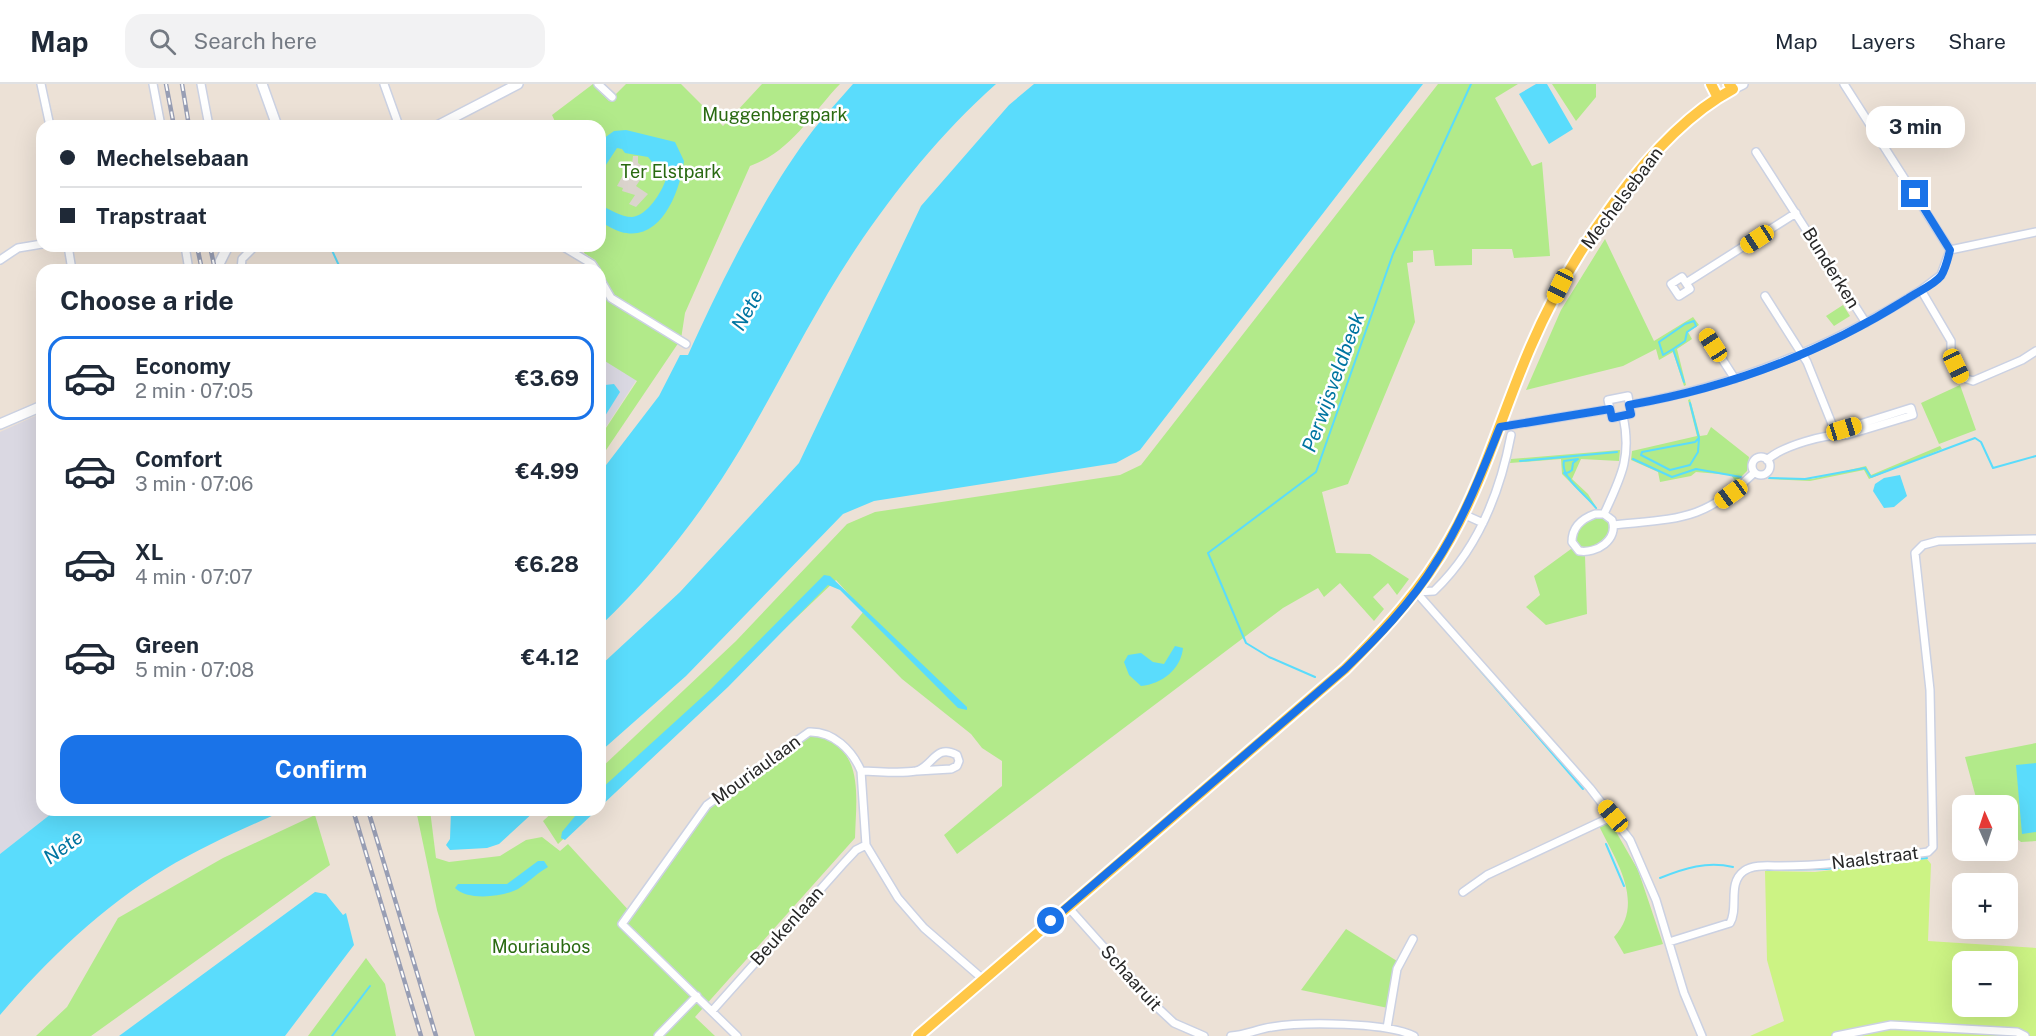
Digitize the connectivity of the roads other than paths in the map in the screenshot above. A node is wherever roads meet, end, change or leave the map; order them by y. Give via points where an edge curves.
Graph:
1 (35, 84) edge
2 (153, 84) edge
3 (201, 84) edge
4 (262, 84) edge
5 (384, 84) edge
6 (518, 84) edge
7 (598, 84) edge
8 (1711, 84) edge
9 (1743, 84) edge
10 (1844, 84) edge
11 (42, 87) edge
12 (1731, 87) edge
13 (612, 97) dead end
14 (1718, 98) junction
15 (49, 120) edge
16 (160, 120) edge
17 (208, 120) edge
18 (275, 120) edge
19 (397, 120) edge
20 (449, 120) edge
21 (1756, 152) dead end
22 (1796, 213) junction
23 (2036, 232) edge
24 (36, 245) edge
25 (1950, 250) junction
26 (572, 252) edge
27 (0, 260) edge
28 (592, 264) edge
29 (1686, 283) dead end
30 (606, 289) edge
31 (1921, 290) junction
32 (1765, 296) dead end
33 (1866, 323) junction
34 (1706, 334) dead end
35 (686, 344) dead end
36 (2036, 351) edge
37 (1802, 354) junction
38 (1735, 379) junction
39 (1629, 405) junction
40 (36, 409) edge
41 (1610, 409) junction
42 (1623, 416) junction
43 (0, 424) edge
44 (1500, 427) junction
45 (1836, 434) junction
46 (1511, 435) dead end
47 (1767, 460) junction
48 (1754, 473) junction
49 (1463, 514) junction
50 (1604, 514) junction
51 (1483, 523) junction
52 (1614, 525) junction
53 (2036, 539) edge
54 (1416, 592) junction
55 (861, 771) junction
56 (917, 771) junction
57 (1613, 816) junction
58 (863, 831) junction
59 (866, 845) junction
60 (856, 850) junction
61 (1463, 892) dead end
62 (1068, 907) junction
63 (1413, 939) dead end
64 (1669, 942) junction
65 (984, 980) junction
66 (697, 996) junction
67 (712, 1011) junction
68 (1387, 1028) junction
69 (658, 1036) edge
70 (737, 1036) edge
71 (918, 1036) edge
72 (1204, 1036) edge
73 (1231, 1036) edge
74 (1414, 1036) edge
75 (1702, 1036) edge
76 (1836, 1036) edge
77 (2025, 1036) edge

1 - 11 street
2 - 16 street
3 - 17 street
4 - 18 street
5 - 19 street
6 - 20 street
7 - 13 street
8 - 14 main road
9 - 12 street
10 - 25 street
11 - 15 street
12 - 14 main road, Mechelsebaan
14 - 44 main road, Mechelsebaan via 1683,124 1650,157 1576,260 1530,347
21 - 22 street, Bunderken
22 - 29 street, Bunderken
22 - 33 street, Bunderken
23 - 25 street
24 - 27 street via 18,248
25 - 31 street via 1941,275
26 - 28 street
30 - 35 street via 611,298
31 - 33 street
31 - 36 street via 1951,341 1951,354 1961,377 1973,381
32 - 37 street
33 - 37 street
34 - 38 street
37 - 38 street
37 - 45 street
38 - 39 street
39 - 41 street via 1628,396 1608,400
39 - 42 street via 1631,414
40 - 43 street
41 - 42 street via 1612,418
41 - 44 street
42 - 50 street via 1628,445 1626,463
44 - 49 main road, Mechelsebaan
45 - 45 street via 1847,435 1913,415 1911,408
45 - 47 street via 1779,451
46 - 51 street via 1501,480
47 - 48 street via 1767,473
47 - 48 street via 1754,460
48 - 52 street via 1731,494 1701,512
49 - 51 street
49 - 54 main road, Mechelsebaan
50 - 52 street
50 - 52 street via 1590,516 1576,526 1572,536 1575,548 1587,552 1602,546
51 - 54 street via 1444,582 1434,591
53 - 64 street, Naalstraat via 1939,541 1918,549 1914,562 1930,690 1934,847 1928,852 1875,859 1744,871 1736,881 1734,917 1730,923
54 - 57 street
54 - 62 main road, Mechelsebaan via 1345,669
55 - 56 street
55 - 58 street
55 - 66 street, Mouriaulaan via 842,744 821,731 809,732 707,805 622,924
56 - 56 street via 951,769 960,761 949,750
57 - 61 street via 1487,875
57 - 64 street via 1643,867
58 - 59 street
58 - 60 street
59 - 60 street, Beukenlaan
59 - 65 street via 898,898 924,927
60 - 67 street, Beukenlaan
62 - 65 main road, Mechelsebaan
62 - 72 street, Schaaruit via 1159,1009 1174,1023
63 - 68 street via 1397,969
64 - 75 street
65 - 71 main road, Mechelsebaan
66 - 67 street
66 - 69 street
67 - 70 street
68 - 73 street via 1271,1027
68 - 74 street
76 - 77 street via 1890,1025 2018,1032

